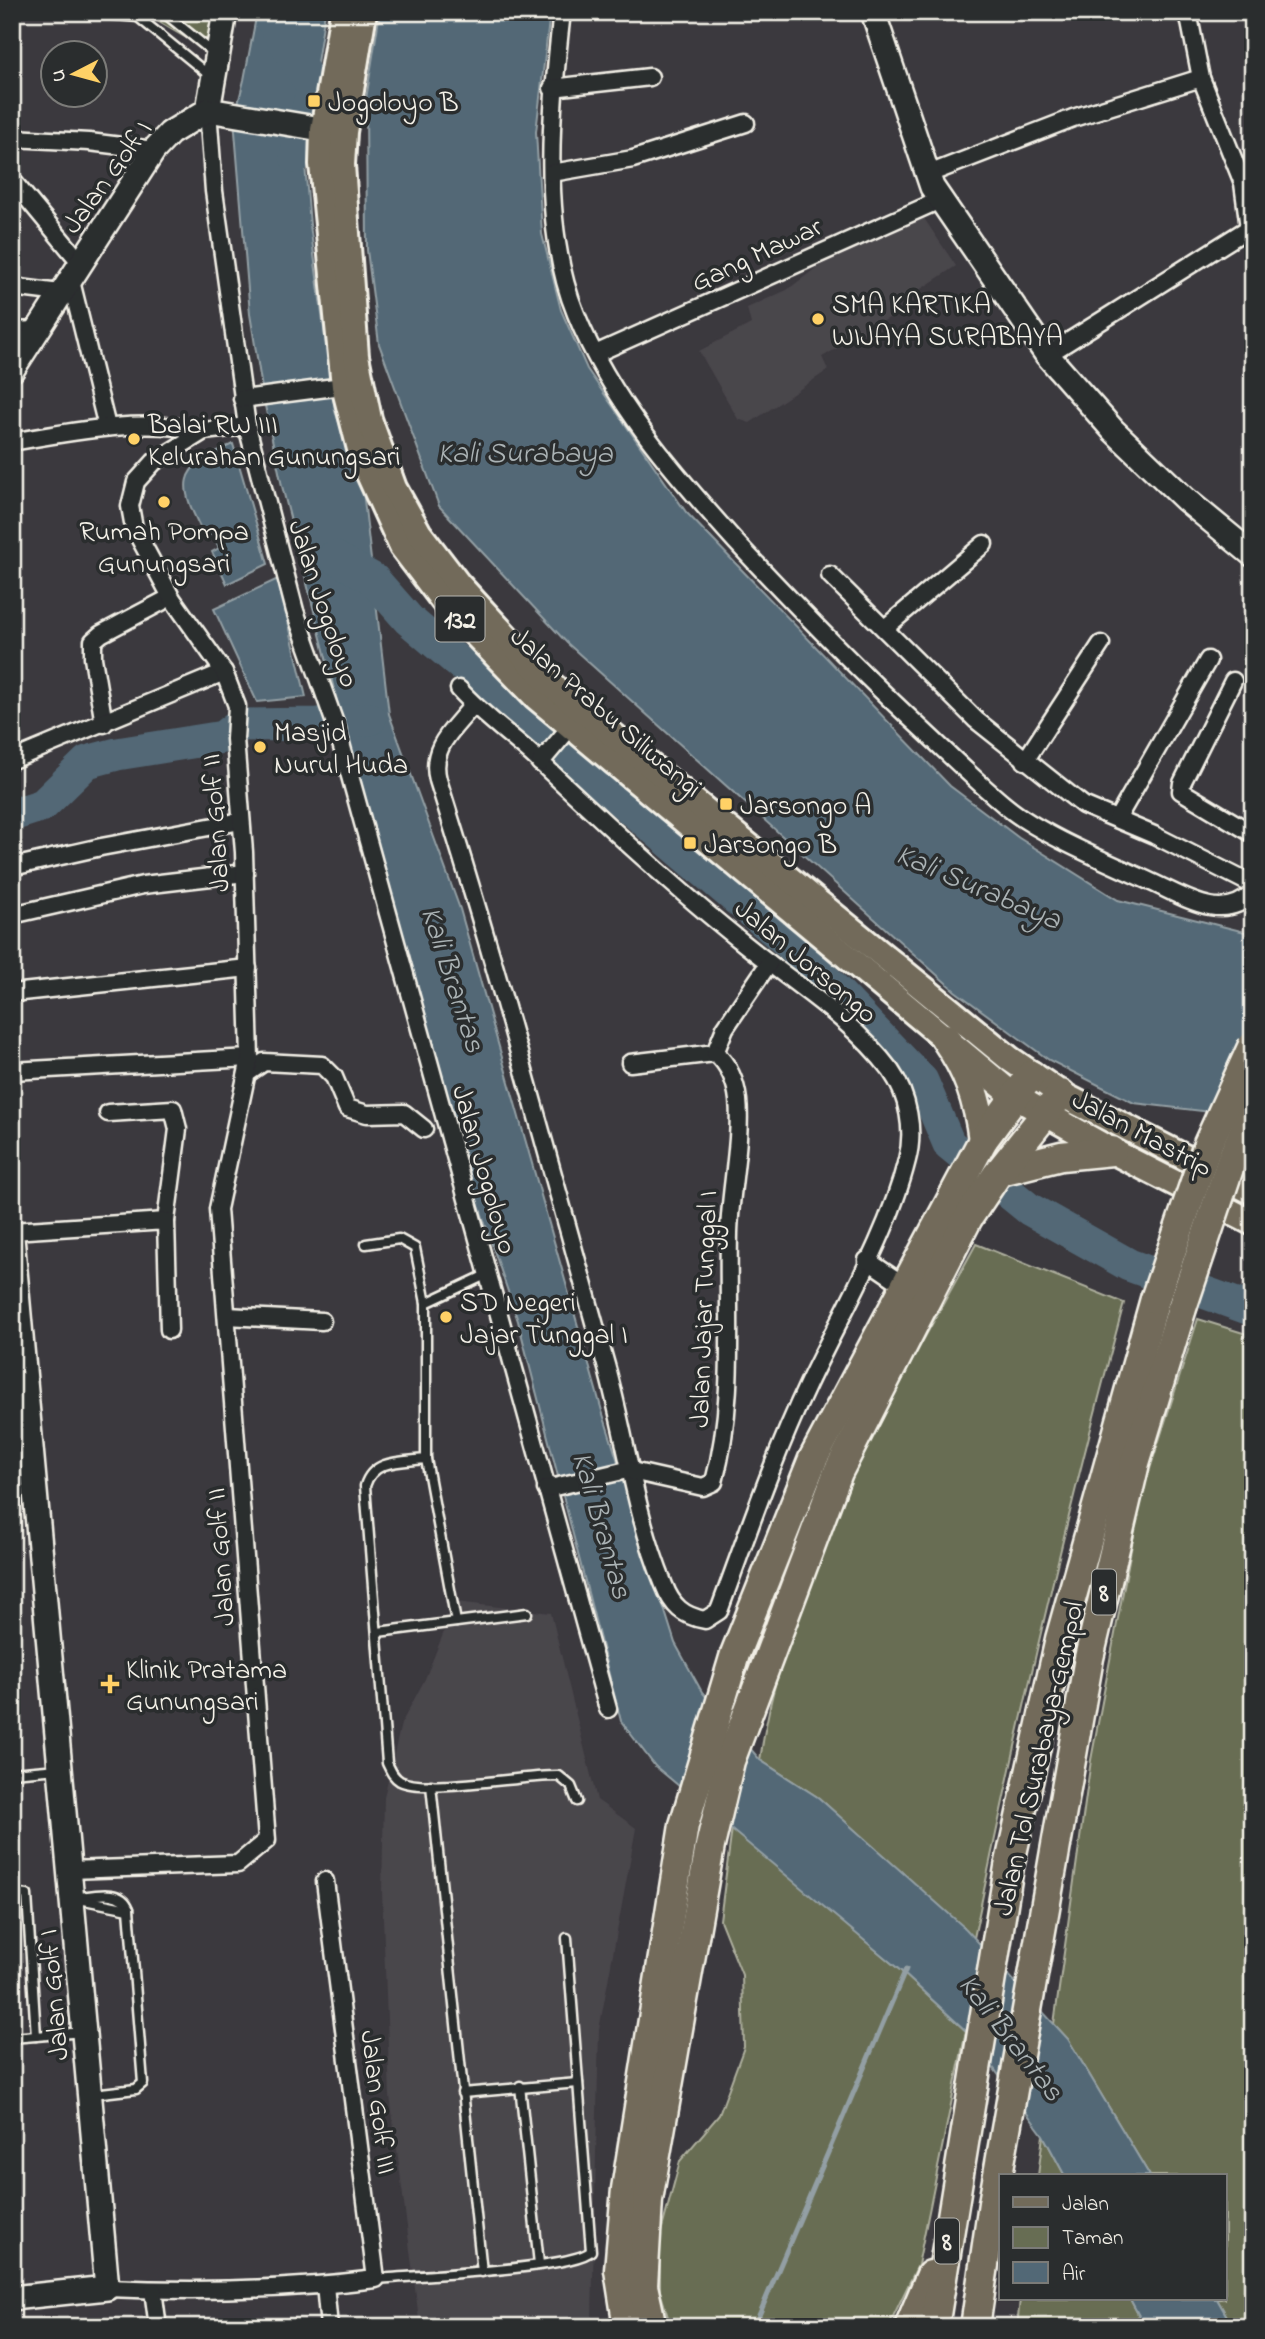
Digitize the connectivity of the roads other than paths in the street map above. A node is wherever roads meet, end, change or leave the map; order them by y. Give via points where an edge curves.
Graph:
1 (82, 12) edge
2 (149, 12) edge
3 (163, 12) edge
4 (225, 12) edge
5 (343, 12) edge
6 (364, 12) edge
7 (562, 12) edge
8 (873, 12) edge
9 (1188, 12) edge
10 (138, 18) junction
11 (218, 56) junction
12 (650, 77) dead end
13 (1201, 78) junction
14 (213, 79) junction
15 (552, 88) junction
16 (215, 110) junction
17 (746, 122) dead end
18 (324, 130) junction
19 (12, 138) edge
20 (154, 150) junction
21 (552, 173) junction
22 (926, 175) junction
23 (12, 180) edge
24 (1248, 183) edge
25 (940, 200) junction
26 (70, 277) junction
27 (12, 287) edge
28 (39, 330) junction
29 (12, 331) edge
30 (595, 354) junction
31 (1047, 355) junction
32 (12, 370) edge
33 (346, 386) junction
34 (250, 398) junction
35 (247, 426) junction
36 (107, 428) junction
37 (204, 431) junction
38 (12, 442) edge
39 (984, 544) dead end
40 (1253, 555) edge
41 (830, 575) dead end
42 (171, 597) junction
43 (885, 628) junction
44 (1101, 644) dead end
45 (1208, 660) dead end
46 (224, 672) junction
47 (1233, 681) dead end
48 (459, 689) dead end
49 (473, 705) junction
50 (104, 724) junction
51 (571, 727) junction
52 (12, 760) edge
53 (542, 760) junction
54 (1025, 761) junction
55 (1117, 819) junction
56 (242, 821) junction
57 (1253, 834) edge
58 (12, 867) edge
59 (245, 873) junction
60 (1253, 885) edge
61 (1253, 893) edge
62 (12, 915) edge
63 (769, 963) junction
64 (248, 968) junction
65 (12, 993) edge
66 (945, 1038) junction
67 (1253, 1045) edge
68 (715, 1053) junction
69 (630, 1063) dead end
70 (249, 1066) junction
71 (12, 1071) edge
72 (1023, 1085) junction
73 (1052, 1104) junction
74 (1253, 1110) edge
75 (108, 1113) dead end
76 (424, 1129) dead end
77 (980, 1145) junction
78 (1112, 1151) junction
79 (998, 1173) junction
80 (1253, 1192) edge
81 (959, 1208) junction
82 (166, 1221) junction
83 (1253, 1223) edge
84 (12, 1231) edge
85 (12, 1237) edge
86 (366, 1244) dead end
87 (867, 1260) junction
88 (488, 1274) junction
89 (14, 1281) edge
90 (916, 1294) junction
91 (426, 1303) junction
92 (227, 1316) junction
93 (322, 1321) dead end
94 (169, 1330) dead end
95 (426, 1459) junction
96 (630, 1470) junction
97 (551, 1488) junction
98 (527, 1613) dead end
99 (456, 1622) junction
100 (378, 1632) junction
101 (608, 1709) dead end
102 (61, 1769) junction
103 (12, 1773) edge
104 (431, 1785) junction
105 (577, 1801) dead end
106 (71, 1870) junction
107 (325, 1881) dead end
108 (12, 1893) edge
109 (73, 1898) junction
110 (567, 1938) dead end
111 (85, 2032) junction
112 (36, 2036) junction
113 (12, 2038) edge
114 (578, 2083) junction
115 (520, 2086) junction
116 (462, 2093) junction
117 (91, 2094) junction
118 (993, 2203) junction
119 (950, 2222) junction
120 (538, 2264) junction
121 (482, 2272) junction
122 (376, 2279) junction
123 (325, 2285) junction
124 (107, 2288) junction
125 (153, 2290) junction
126 (12, 2298) edge
127 (158, 2327) edge
128 (329, 2327) edge
129 (628, 2327) edge
130 (652, 2327) edge
131 (909, 2327) edge
132 (934, 2327) edge
133 (975, 2327) edge
134 (991, 2327) edge

1 - 10 lane
2 - 10 lane
3 - 11 lane
4 - 11 main road
5 - 18 main road, Jalan Prabu Siliwangi / 132
6 - 18 main road, Jalan Prabu Siliwangi / 132
7 - 15 street
8 - 22 main road
9 - 13 street
10 - 14 lane
11 - 14 main road
12 - 15 street
13 - 22 street via 1073,118
13 - 24 street
14 - 16 main road
15 - 21 street
16 - 18 main road
16 - 20 main road, Jalan Golf I via 170,134
16 - 34 street, Jalan Jogoloyo via 214,191
17 - 21 street via 633,159
18 - 33 main road, Jalan Prabu Siliwangi / 132 via 326,232
19 - 20 street
20 - 26 main road, Jalan Golf I
21 - 30 street via 565,282
22 - 25 main road
23 - 26 street
24 - 31 street via 1247,230
25 - 30 street, Gang Mawar
25 - 31 main road
26 - 27 street
26 - 28 main road, Jalan Golf I
26 - 36 street
28 - 29 street
28 - 32 main road, Jalan Golf I
30 - 61 street via 669,465 785,596 1008,808 1118,867 1205,906 1221,909 1239,904
31 - 40 main road via 1113,430 1185,499
33 - 34 street
33 - 51 main road, Jalan Prabu Siliwangi / 132 via 367,471 402,547 444,602
33 - 72 main road, Jalan Prabu Siliwangi / 132 via 369,419 394,488 419,533 458,584 548,682 951,1013
34 - 35 street, Jalan Jogoloyo
35 - 37 street, Jalan Golf II
35 - 88 street, Jalan Jogoloyo via 295,611 337,729
36 - 37 street via 167,424
36 - 38 street
37 - 42 street, Jalan Golf II via 154,462 131,494 130,519
39 - 43 street
41 - 43 street
42 - 46 street, Jalan Golf II
42 - 50 street via 93,641
43 - 54 street via 976,720
44 - 54 street
45 - 55 street
46 - 50 street
46 - 56 street, Jalan Golf II via 236,698
47 - 57 street via 1181,791
48 - 49 street, Jalan Jorsongo
49 - 53 street, Jalan Jorsongo
49 - 96 street via 440,745 434,767 476,901
50 - 52 street
51 - 53 street
51 - 66 main road, Jalan Prabu Siliwangi / 132
53 - 63 street, Jalan Jorsongo via 669,879
54 - 55 street via 1083,805
55 - 60 street
56 - 58 street
56 - 59 street, Jalan Golf II
59 - 62 street via 143,885
59 - 64 street, Jalan Golf II
63 - 68 street
63 - 87 street, Jalan Jorsongo via 847,1021 890,1071 905,1101 908,1158 889,1215
64 - 65 street
64 - 70 street, Jalan Golf II
66 - 72 main road, Jalan Prabu Siliwangi / 132
66 - 77 highway via 973,1087
67 - 119 highway, Jalan Tol Surabaya–Gempol / 8, bridge via 1208,1144 1155,1299 1060,1639 1009,1867
68 - 69 street
68 - 96 street, Jalan Jajar Tunggal I via 730,1074 738,1102 729,1233 730,1382 722,1453 714,1482 708,1487
70 - 71 street
70 - 76 street via 289,1061 322,1065 334,1077 347,1108 367,1114 404,1113
70 - 92 street, Jalan Golf II via 218,1209
72 - 73 main road
72 - 77 highway
73 - 78 main road, Jalan Mastrip
73 - 79 highway
73 - 80 main road, Jalan Mastrip
74 - 118 highway, Jalan Tol Surabaya–Gempol / 8, bridge via 1182,1308 1135,1463 1092,1645
75 - 82 street via 173,1109 178,1129
77 - 81 highway
78 - 79 highway via 1061,1156
78 - 83 main road, Jalan Mastrip
79 - 81 highway
81 - 90 highway
82 - 84 street
82 - 94 street
85 - 89 main road, Jalan Golf I
86 - 91 lane via 399,1239 415,1248
87 - 90 street
87 - 96 street, Jalan Jorsongo via 774,1461 719,1611 705,1620 686,1616 664,1586
88 - 91 lane
88 - 97 street, Jalan Jogoloyo
89 - 102 main road, Jalan Golf I
90 - 129 highway via 813,1459 735,1654 684,1825 626,2189 619,2270
90 - 130 highway via 838,1472 730,1761 710,1846 648,2200 643,2286
91 - 95 lane
92 - 93 street
92 - 106 street, Jalan Golf II via 267,1840 238,1864
95 - 99 lane
95 - 100 lane via 381,1465 369,1473 365,1486
96 - 97 street, Jalan Jajar Tunggal I
97 - 101 street, Jalan Jogoloyo
98 - 99 lane
99 - 100 lane
100 - 104 lane via 387,1763 402,1782
102 - 103 lane
102 - 106 main road, Jalan Golf I
104 - 105 lane via 559,1776 571,1786
104 - 116 lane
106 - 109 main road, Jalan Golf I
107 - 122 street, Jalan Golf III
108 - 112 lane via 27,1895
109 - 111 main road, Jalan Golf I
109 - 117 lane via 129,1909 142,2083 136,2089
110 - 114 lane
111 - 112 lane
111 - 117 main road, Jalan Golf I
112 - 113 lane
114 - 115 lane
114 - 120 lane via 591,2251
115 - 116 lane
115 - 120 lane
116 - 121 lane
117 - 124 main road, Jalan Golf I
118 - 133 highway, Jalan Tol Surabaya–Gempol / 8
118 - 134 highway
119 - 131 highway
119 - 132 highway, Jalan Tol Surabaya–Gempol / 8
120 - 121 lane
121 - 122 lane
122 - 123 street
123 - 125 street
123 - 128 street
124 - 125 street
124 - 126 main road
125 - 127 street

